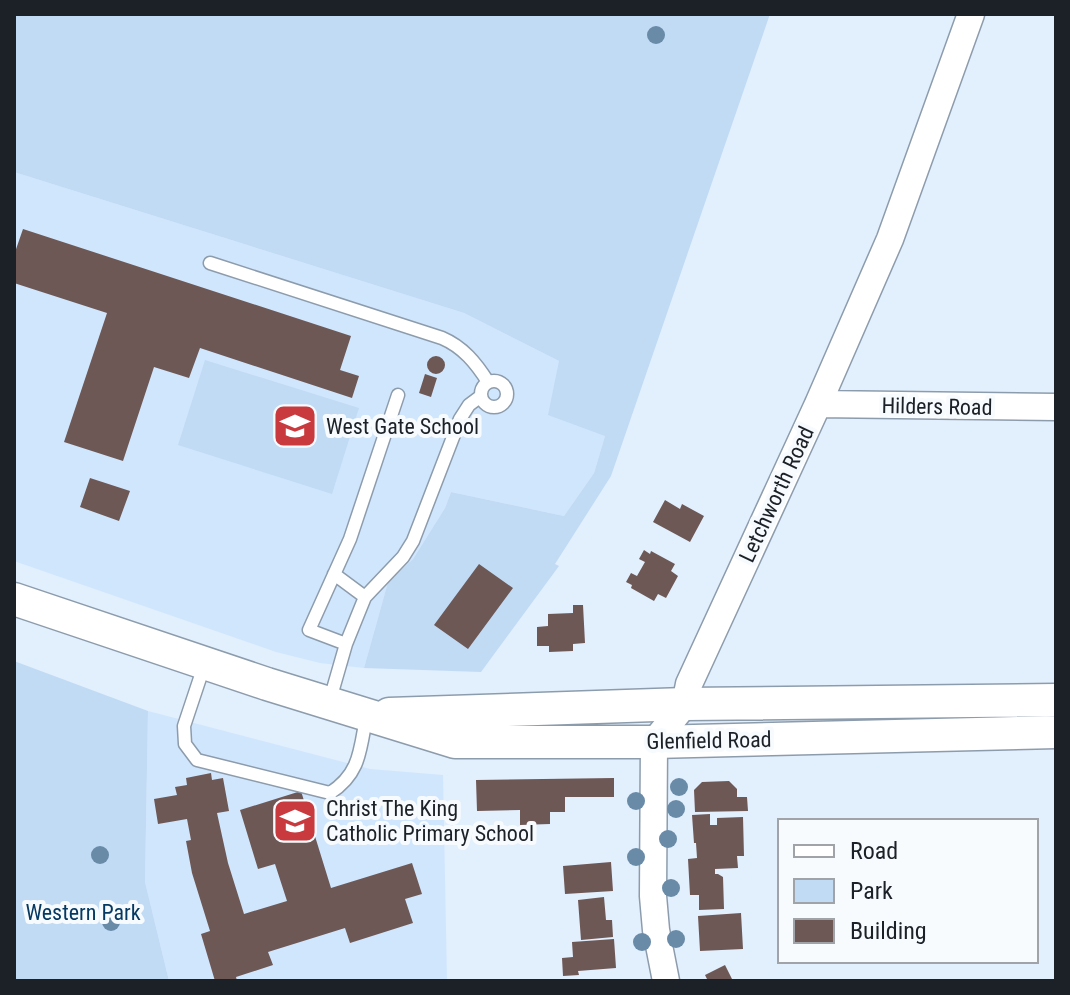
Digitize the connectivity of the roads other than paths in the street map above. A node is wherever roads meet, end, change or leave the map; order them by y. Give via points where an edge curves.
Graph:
1 (971, 14) edge
2 (210, 263) dead end
3 (488, 382) junction
4 (398, 395) dead end
5 (481, 396) junction
6 (818, 404) junction
7 (1056, 407) edge
8 (334, 574) junction
9 (365, 597) junction
10 (14, 599) edge
11 (346, 644) junction
12 (205, 663) junction
13 (1056, 700) edge
14 (329, 703) junction
15 (685, 704) junction
16 (366, 714) junction
17 (1056, 732) edge
18 (654, 742) junction
19 (666, 981) edge

1 - 6 street, Letchworth Road via 890,239
2 - 3 lane via 453,342
3 - 5 lane
3 - 5 lane via 504,385 505,400 491,406
4 - 8 lane
5 - 9 lane via 460,419 413,541
6 - 7 street, Hilders Road
6 - 15 street, Letchworth Road via 689,684
8 - 9 lane
8 - 11 lane via 309,630
9 - 11 lane
10 - 12 street, Glenfield Road
11 - 14 lane
12 - 14 street, Glenfield Road
12 - 16 lane via 184,726 185,744 197,760 330,793 345,784 358,760
13 - 15 street, Glenfield Road
14 - 16 street, Glenfield Road
15 - 16 street, Glenfield Road
15 - 18 street, Letchworth Road
16 - 18 street, Glenfield Road via 455,742
17 - 18 street, Glenfield Road
18 - 19 street via 653,896

